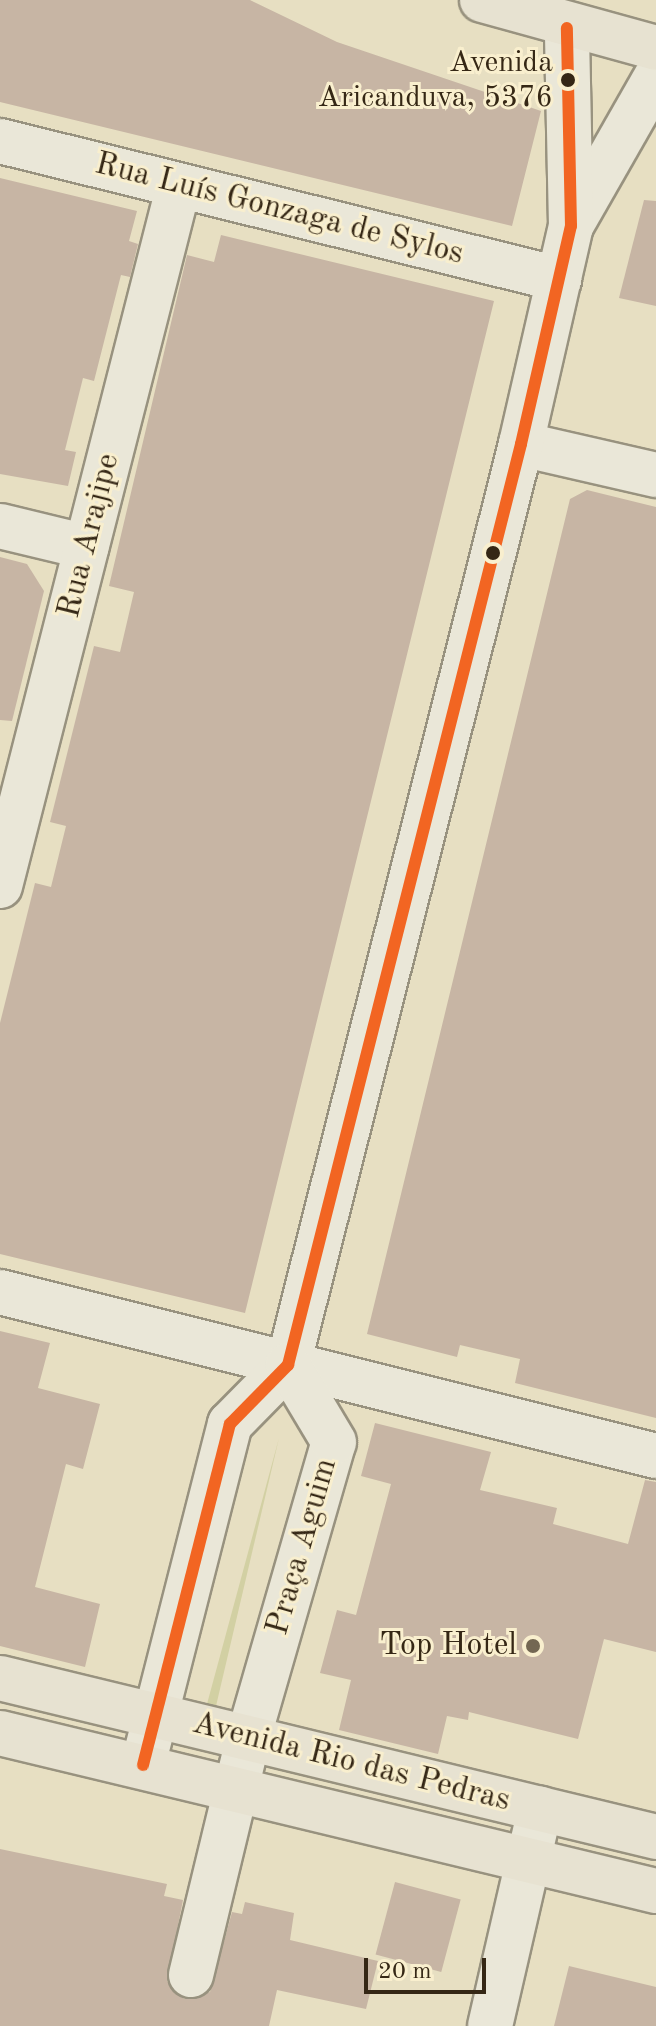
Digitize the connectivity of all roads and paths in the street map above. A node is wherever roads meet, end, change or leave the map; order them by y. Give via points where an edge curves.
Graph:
1 (482, 0) edge
2 (567, 28) junction
3 (656, 48) edge
4 (656, 77) edge
5 (0, 141) edge
6 (179, 185) junction
7 (571, 226) junction
8 (559, 279) junction
9 (521, 444) junction
10 (656, 475) edge
11 (0, 526) edge
12 (87, 547) junction
13 (0, 886) edge
14 (0, 1292) edge
15 (288, 1365) junction
16 (656, 1456) edge
17 (0, 1678) edge
18 (156, 1716) junction
19 (0, 1733) edge
20 (248, 1739) junction
21 (143, 1765) junction
22 (236, 1787) junction
23 (540, 1809) junction
24 (656, 1837) edge
25 (529, 1860) junction
26 (656, 1891) edge
27 (191, 1975) dead end
28 (490, 2026) edge

1 - 2 main road
2 - 3 main road
2 - 7 street
4 - 7 street
5 - 6 street, Rua Luís Gonzaga de Sylos
6 - 8 street, Rua Luís Gonzaga de Sylos
6 - 12 street, Rua Arajipe
7 - 8 street
8 - 9 street
9 - 10 street
9 - 15 street
11 - 12 street
12 - 13 street, Rua Arajipe
14 - 15 street
15 - 16 street
15 - 18 street via 230,1424
15 - 20 street, Praça Aguim via 334,1442
17 - 18 main road, Avenida Rio das Pedras
18 - 20 main road, Avenida Rio das Pedras
18 - 21 street
19 - 21 main road, Avenida Rio das Pedras
20 - 22 street, Praça Aguim
20 - 23 main road, Avenida Rio das Pedras
21 - 22 main road, Avenida Rio das Pedras
22 - 25 main road, Avenida Rio das Pedras
22 - 27 street, Praça Aguim
23 - 24 main road, Avenida Rio das Pedras
23 - 25 street
25 - 26 main road, Avenida Rio das Pedras
25 - 28 street

